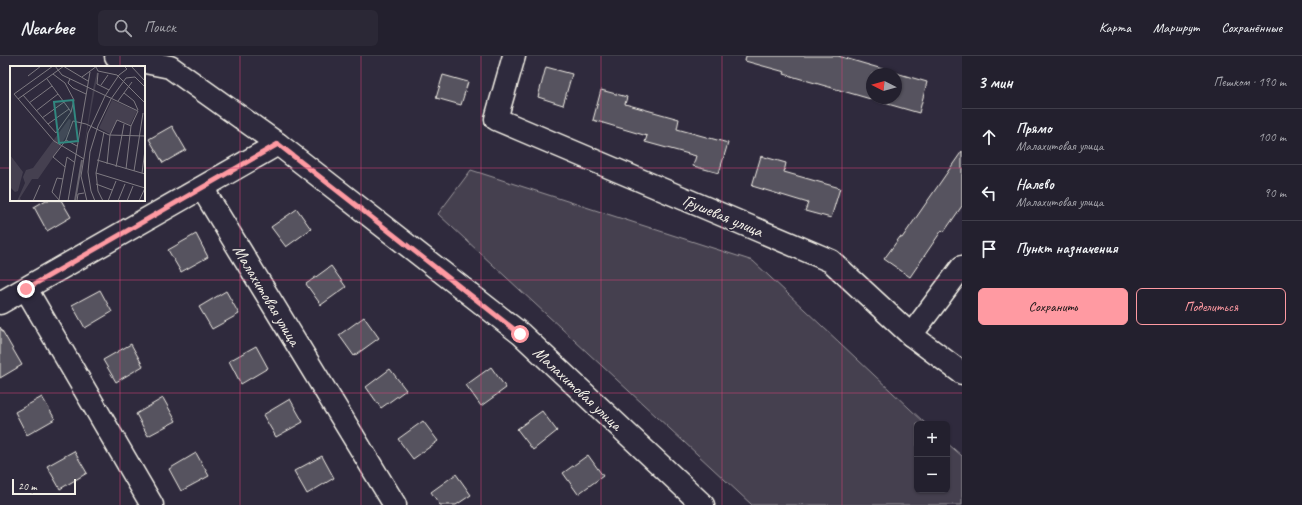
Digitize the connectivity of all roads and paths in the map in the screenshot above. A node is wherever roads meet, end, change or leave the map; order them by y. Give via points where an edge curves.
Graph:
1 (116, 56) edge
2 (514, 56) edge
3 (278, 144) junction
4 (202, 188) junction
5 (962, 267) edge
6 (26, 289) junction
7 (0, 303) edge
8 (911, 335) junction
9 (962, 373) edge
10 (152, 505) edge
11 (394, 505) edge
12 (703, 505) edge

1 - 3 street, Малахитовая улица via 170,67
2 - 8 street, Грушевая улица via 496,119 831,261
3 - 4 street
3 - 12 street, Малахитовая улица via 520,334
4 - 6 street
4 - 11 street, Малахитовая улица
5 - 8 street
6 - 7 street
6 - 10 street
8 - 9 street

